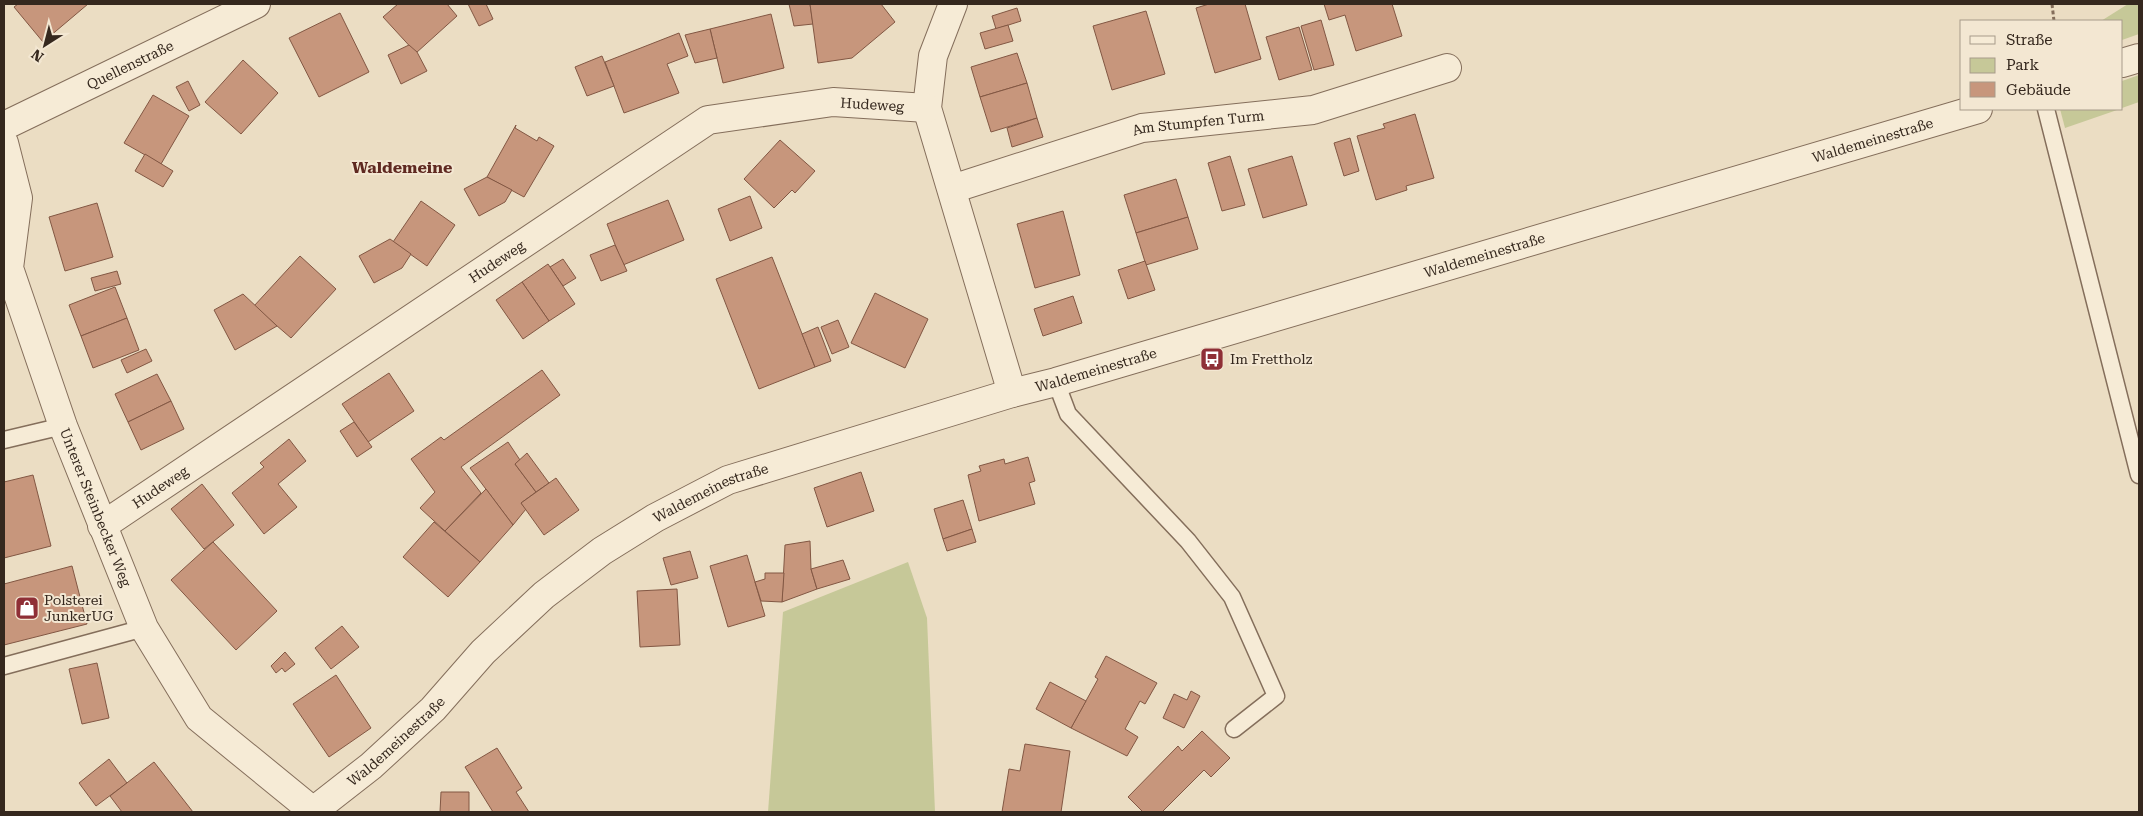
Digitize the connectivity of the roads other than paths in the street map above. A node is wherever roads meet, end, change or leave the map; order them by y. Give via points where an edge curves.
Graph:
1 (256, 4) edge
2 (953, 4) edge
3 (2139, 58) edge
4 (2123, 63) edge
5 (1447, 68) dead end
6 (927, 108) junction
7 (1975, 110) edge
8 (2046, 110) edge
9 (4, 126) edge
10 (4, 143) edge
11 (952, 189) junction
12 (6, 269) edge
13 (1056, 382) junction
14 (1012, 393) junction
15 (63, 426) junction
16 (4, 440) edge
17 (2139, 474) edge
18 (102, 526) junction
19 (144, 628) junction
20 (4, 666) edge
21 (1234, 729) dead end
22 (313, 812) edge

1 - 9 street, Quellenstraße
2 - 6 street via 933,56
3 - 4 street
5 - 11 street, Am Stumpfen Turm via 1313,110 1142,128
6 - 11 street
6 - 18 street, Hudeweg via 833,102 708,120
7 - 13 street, Waldemeinestraße
8 - 17 lane
10 - 12 street, Unterer Steinbecker Weg via 18,198
11 - 14 street
12 - 15 street, Unterer Steinbecker Weg
13 - 14 street, Waldemeinestraße
13 - 21 lane via 1068,414 1188,541 1232,597 1276,696
14 - 22 street, Waldemeinestraße via 728,480 655,518 602,551 544,594 483,652 433,709 371,766
15 - 16 lane
15 - 18 street, Unterer Steinbecker Weg
18 - 19 street, Unterer Steinbecker Weg
19 - 20 lane
19 - 22 street, Unterer Steinbecker Weg via 199,718

